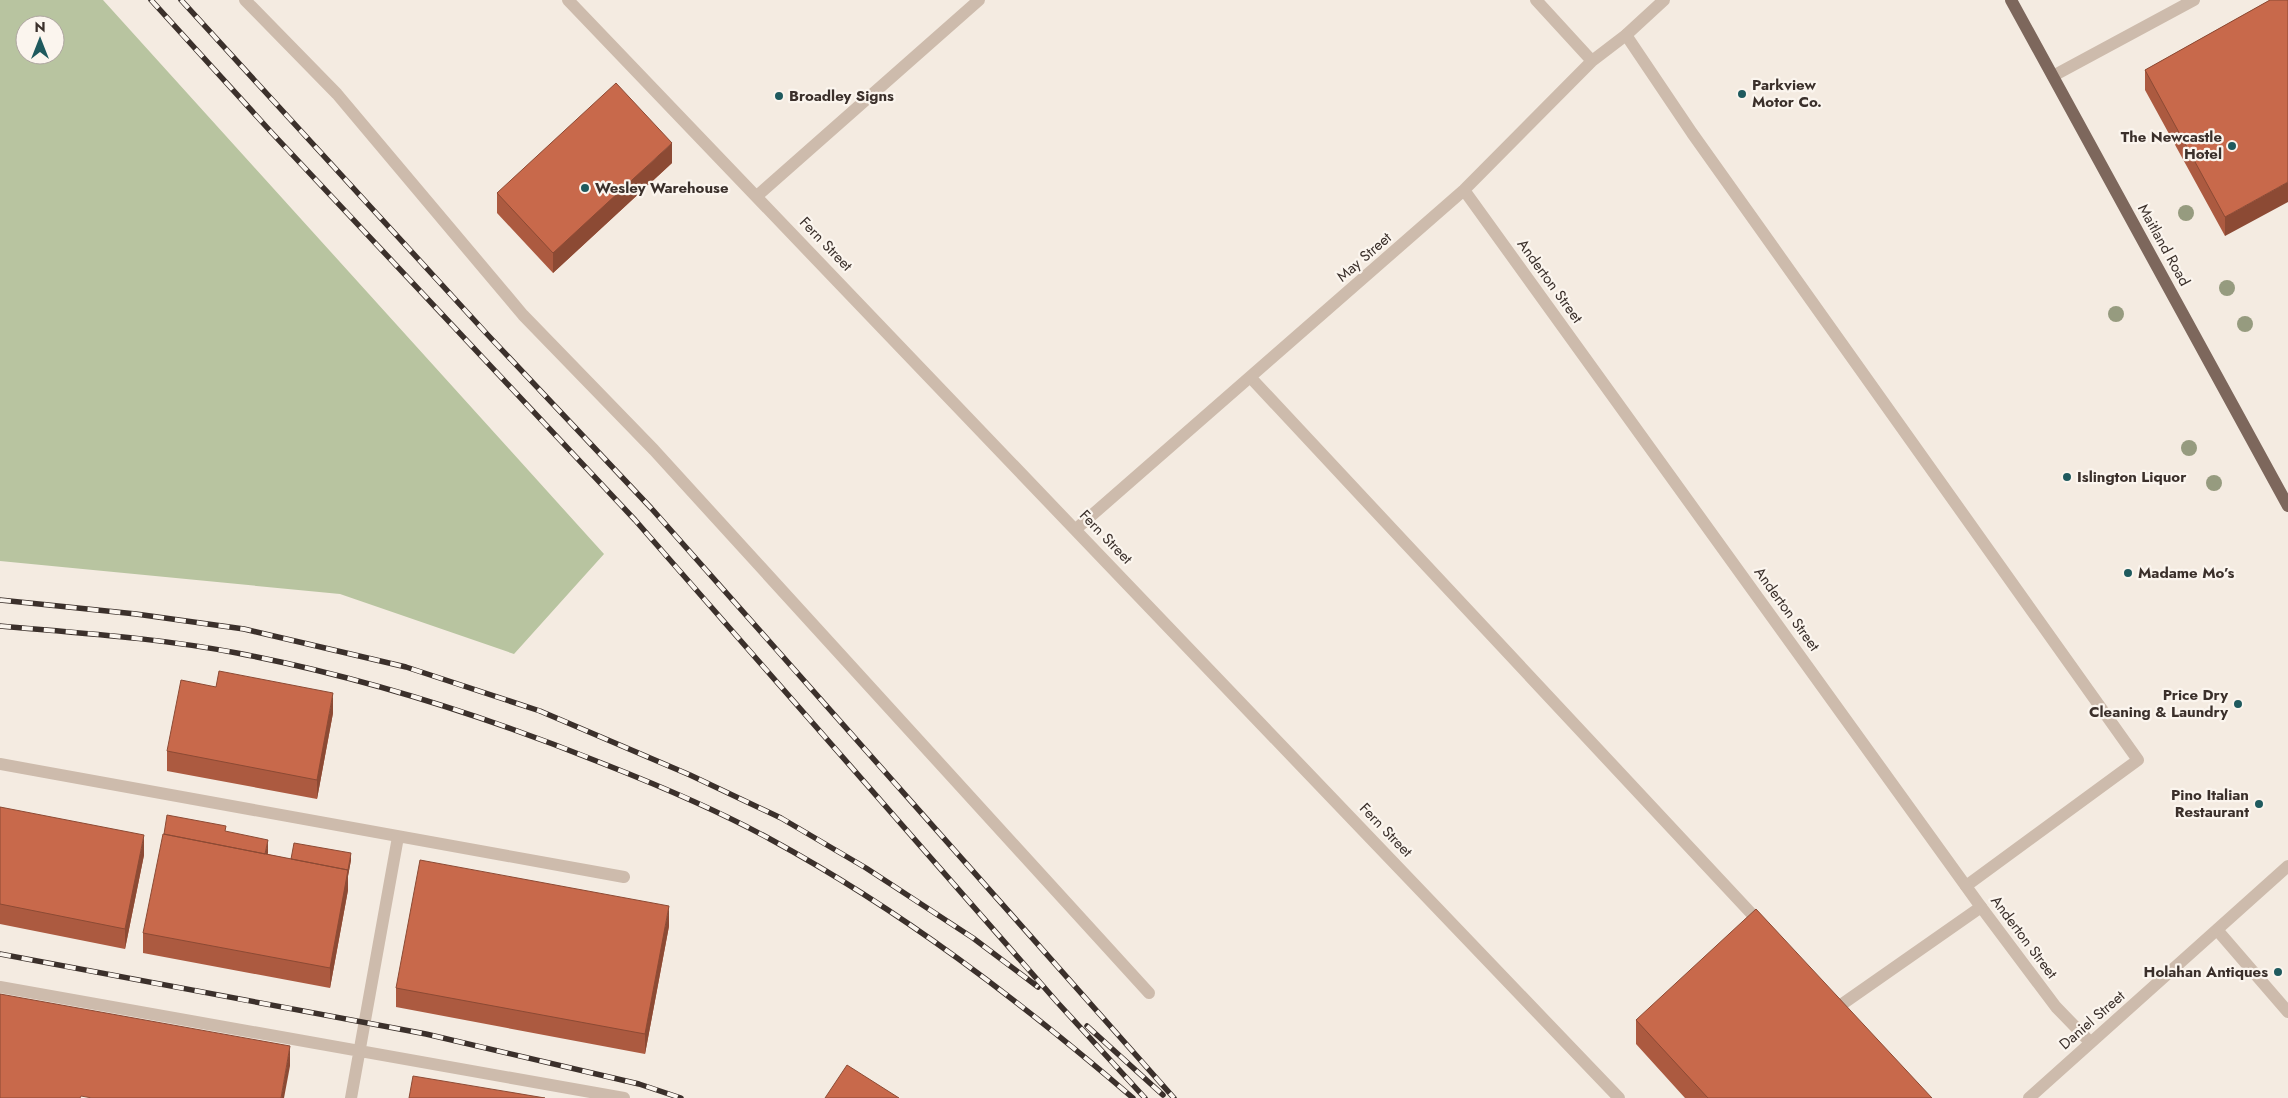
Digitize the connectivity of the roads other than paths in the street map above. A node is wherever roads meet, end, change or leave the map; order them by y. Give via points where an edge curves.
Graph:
1 (245, 0) edge
2 (568, 0) edge
3 (979, 0) edge
4 (1536, 0) edge
5 (1664, 0) edge
6 (2011, 0) edge
7 (2194, 0) edge
8 (1626, 35) junction
9 (1592, 62) junction
10 (2053, 76) junction
11 (1464, 190) junction
12 (757, 196) junction
13 (1252, 378) junction
14 (2288, 506) edge
15 (1076, 529) junction
16 (0, 764) edge
17 (398, 837) junction
18 (2288, 866) edge
19 (624, 878) dead end
20 (1966, 886) junction
21 (1981, 907) junction
22 (2218, 931) junction
23 (1770, 934) edge
24 (0, 987) edge
25 (1825, 992) edge
26 (1149, 993) dead end
27 (2288, 1012) edge
28 (2090, 1042) junction
29 (359, 1052) junction
30 (351, 1098) edge
31 (624, 1098) edge
32 (1619, 1098) edge
33 (2029, 1098) edge

1 - 26 street via 337,94 523,315 654,450
2 - 12 street, Fern Street
3 - 12 street
4 - 9 street
5 - 8 street, May Street
6 - 10 main road, Maitland Road
7 - 10 street
8 - 9 street, May Street
8 - 20 street via 1704,150 2138,760
9 - 11 street, May Street
10 - 14 main road, Maitland Road
11 - 13 street, May Street
11 - 20 street, Anderton Street
12 - 15 street, Fern Street
13 - 15 street, May Street
13 - 23 street
15 - 32 street, Fern Street
16 - 17 street
17 - 19 street
17 - 29 street
18 - 22 street, Daniel Street
20 - 21 street, Anderton Street
21 - 25 street via 1838,1007
21 - 28 street, Anderton Street via 2056,1007
22 - 27 street
22 - 28 street, Daniel Street
24 - 29 street
28 - 33 street, Daniel Street
29 - 30 street
29 - 31 street

